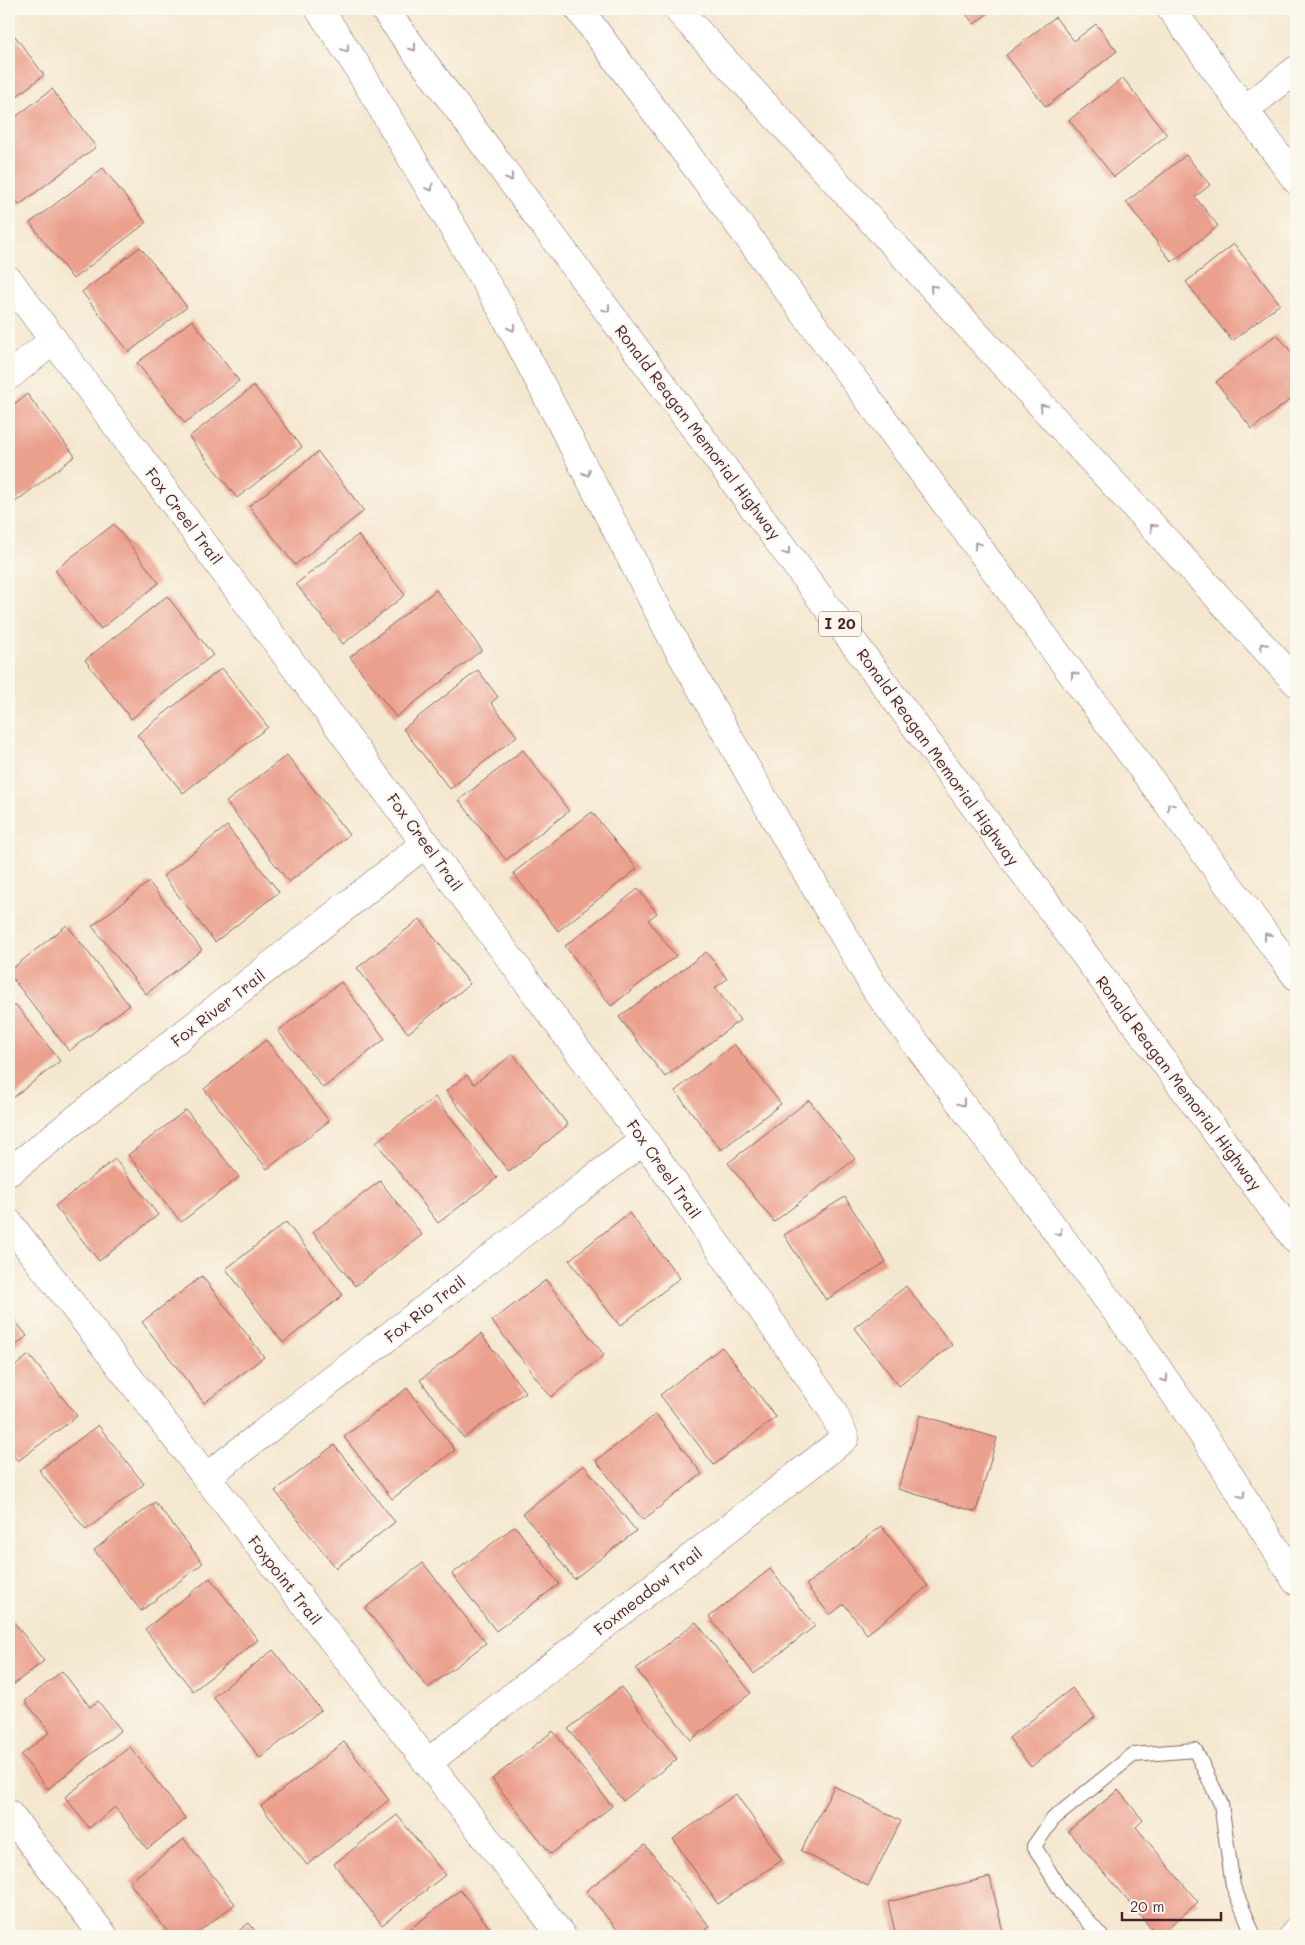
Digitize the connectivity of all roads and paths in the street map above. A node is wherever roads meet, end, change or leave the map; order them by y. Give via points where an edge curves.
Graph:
1 (318, 9) edge
2 (384, 9) edge
3 (580, 9) edge
4 (677, 9) edge
5 (1171, 9) edge
6 (1296, 70) edge
7 (1245, 109) junction
8 (1296, 180) edge
9 (9, 280) edge
10 (54, 340) junction
11 (9, 376) edge
12 (1296, 682) edge
13 (426, 843) junction
14 (1296, 976) edge
15 (644, 1140) junction
16 (9, 1172) edge
17 (9, 1223) edge
18 (1296, 1240) edge
19 (832, 1410) joint
20 (206, 1477) junction
21 (1296, 1581) edge
22 (427, 1763) junction
23 (9, 1814) edge
24 (1296, 1931) edge
25 (104, 1936) edge
26 (562, 1936) edge
27 (1101, 1936) edge
28 (1254, 1936) edge
29 (1292, 1936) edge

1 -> 21 main road via 355,63 504,313 675,643 876,990 1137,1339 1216,1454
2 -> 18 main road, Ronald Reagan Memorial Highway / I 20
14 -> 3 main road
12 -> 4 main road
5 - 7 main road
6 - 7 main road
7 - 8 main road
9 - 10 main road, Fox Creel Trail
10 - 11 main road
10 - 13 main road, Fox Creel Trail
13 - 15 main road, Fox Creel Trail
13 - 16 main road, Fox River Trail
15 - 19 main road, Fox Creel Trail
15 - 20 main road, Fox Rio Trail
17 - 20 main road, Foxpoint Trail
19 - 22 main road, Foxmeadow Trail via 845,1438
20 - 22 main road, Foxpoint Trail
22 - 26 main road, Foxpoint Trail
23 - 25 main road
24 - 29 main road
27 - 28 lane via 1061,1891 1034,1846 1053,1819 1133,1755 1195,1750 1221,1804 1233,1886

